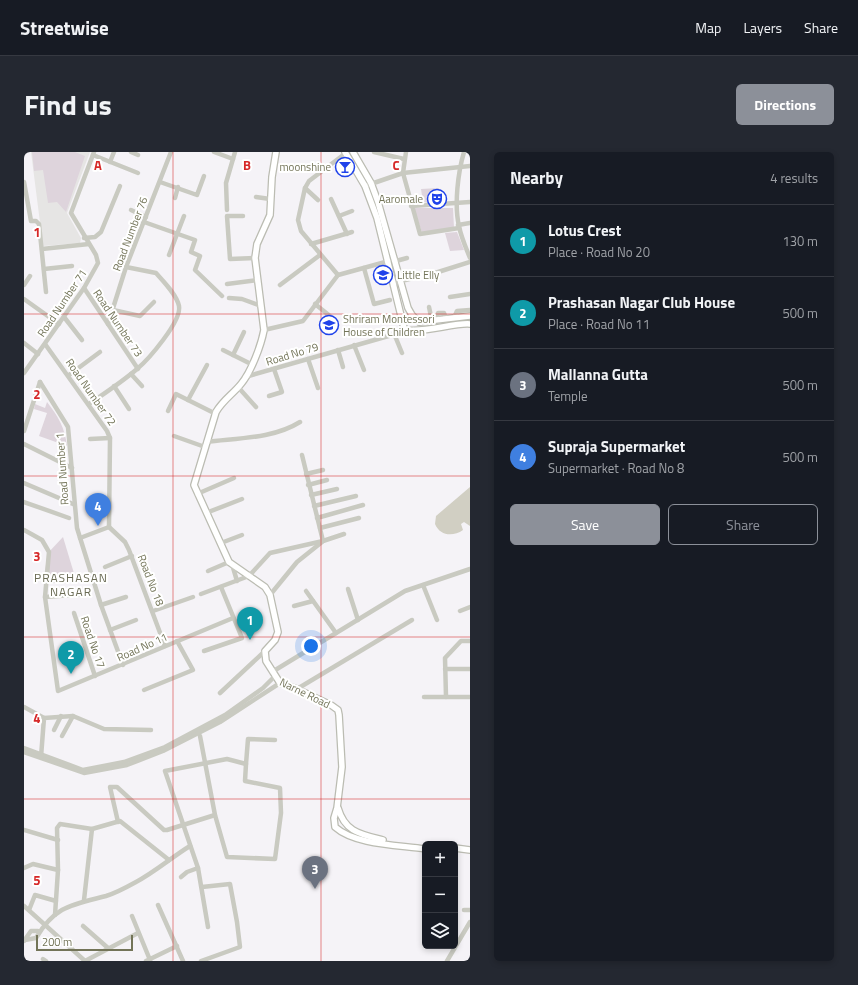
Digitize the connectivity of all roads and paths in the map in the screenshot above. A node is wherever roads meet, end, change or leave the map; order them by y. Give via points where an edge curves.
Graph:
1 (114, 152) edge
2 (131, 152) edge
3 (171, 152) edge
4 (214, 152) edge
5 (235, 152) edge
6 (276, 152) edge
7 (353, 152) edge
8 (374, 152) edge
9 (406, 152) edge
10 (470, 152) edge
11 (345, 153) edge
12 (464, 153) edge
13 (93, 154) edge
14 (138, 155) dead end
15 (233, 159) junction
16 (404, 159) junction
17 (110, 162) junction
18 (470, 166) edge
19 (459, 168) junction
20 (138, 173) dead end
21 (403, 173) junction
22 (204, 176) dead end
23 (24, 182) edge
24 (160, 182) junction
25 (368, 185) junction
26 (120, 186) dead end
27 (178, 187) junction
28 (305, 188) junction
29 (256, 197) dead end
30 (175, 198) dead end
31 (270, 199) junction
32 (331, 199) dead end
33 (318, 200) dead end
34 (470, 202) edge
35 (458, 204) junction
36 (411, 206) junction
37 (131, 210) dead end
38 (227, 210) dead end
39 (352, 211) dead end
40 (184, 216) dead end
41 (243, 216) dead end
42 (339, 216) junction
43 (145, 219) junction
44 (31, 221) junction
45 (24, 222) edge
46 (470, 223) edge
47 (459, 227) junction
48 (352, 232) dead end
49 (177, 234) junction
50 (347, 234) junction
51 (84, 238) junction
52 (88, 244) junction
53 (311, 244) junction
54 (468, 244) edge
55 (42, 249) junction
56 (170, 255) dead end
57 (320, 255) junction
58 (255, 258) junction
59 (407, 258) dead end
60 (470, 258) edge
61 (389, 261) junction
62 (396, 261) junction
63 (470, 262) edge
64 (72, 266) dead end
65 (126, 267) junction
66 (364, 268) junction
67 (44, 269) junction
68 (435, 273) dead end
69 (338, 275) junction
70 (30, 276) dead end
71 (417, 277) dead end
72 (258, 280) junction
73 (401, 281) junction
74 (394, 283) junction
75 (227, 284) dead end
76 (24, 285) edge
77 (280, 285) dead end
78 (84, 288) junction
79 (46, 292) dead end
80 (470, 294) edge
81 (222, 296) dead end
82 (450, 297) dead end
83 (229, 298) dead end
84 (24, 299) edge
85 (390, 300) dead end
86 (154, 302) dead end
87 (315, 304) junction
88 (261, 306) junction
89 (429, 307) dead end
90 (113, 310) junction
91 (470, 310) edge
92 (330, 316) dead end
93 (470, 316) edge
94 (64, 317) junction
95 (454, 318) junction
96 (434, 320) junction
97 (59, 324) junction
98 (108, 324) junction
99 (470, 324) edge
100 (264, 330) junction
101 (244, 332) dead end
102 (82, 340) dead end
103 (24, 343) edge
104 (45, 344) junction
105 (354, 345) junction
106 (223, 350) dead end
107 (338, 350) junction
108 (100, 352) dead end
109 (402, 353) dead end
110 (38, 354) junction
111 (232, 355) junction
112 (308, 359) junction
113 (251, 364) junction
114 (207, 366) dead end
115 (344, 367) dead end
116 (138, 369) junction
117 (274, 369) junction
118 (364, 370) dead end
119 (24, 373) edge
120 (131, 374) junction
121 (69, 375) junction
122 (245, 377) junction
123 (114, 386) junction
124 (142, 386) dead end
125 (238, 387) junction
126 (318, 388) dead end
127 (269, 396) dead end
128 (188, 400) junction
129 (89, 404) junction
130 (256, 407) dead end
131 (129, 409) dead end
132 (168, 411) dead end
133 (216, 414) junction
134 (300, 422) dead end
135 (24, 430) edge
136 (174, 436) dead end
137 (110, 438) junction
138 (90, 439) dead end
139 (24, 444) edge
140 (205, 445) junction
141 (302, 455) dead end
142 (72, 468) junction
143 (323, 470) dead end
144 (306, 474) junction
145 (234, 478) dead end
146 (327, 480) dead end
147 (24, 483) edge
148 (308, 485) junction
149 (337, 489) dead end
150 (197, 494) junction
151 (311, 495) junction
152 (356, 496) dead end
153 (242, 499) dead end
154 (24, 502) edge
155 (73, 504) junction
156 (363, 505) dead end
157 (314, 506) junction
158 (206, 513) junction
159 (69, 518) dead end
160 (317, 518) junction
161 (359, 518) dead end
162 (109, 527) junction
163 (320, 528) junction
164 (24, 530) edge
165 (344, 534) dead end
166 (242, 535) dead end
167 (80, 538) junction
168 (323, 541) junction
169 (221, 543) junction
170 (132, 556) junction
171 (231, 563) junction
172 (105, 567) dead end
173 (470, 569) edge
174 (208, 571) dead end
175 (249, 576) junction
176 (45, 580) junction
177 (67, 581) dead end
178 (237, 581) junction
179 (424, 584) junction
180 (221, 587) junction
181 (348, 589) dead end
182 (306, 591) dead end
183 (86, 594) dead end
184 (201, 594) dead end
185 (270, 595) junction
186 (45, 597) junction
187 (126, 597) dead end
188 (194, 597) dead end
189 (313, 601) junction
190 (100, 605) junction
191 (294, 606) dead end
192 (470, 607) edge
193 (153, 611) junction
194 (460, 611) dead end
195 (74, 613) dead end
196 (233, 618) junction
197 (136, 620) dead end
198 (358, 620) junction
199 (412, 620) dead end
200 (437, 620) dead end
201 (110, 630) junction
202 (336, 633) junction
203 (177, 641) junction
204 (470, 641) edge
205 (166, 646) junction
206 (204, 651) dead end
207 (265, 651) junction
208 (123, 665) junction
209 (445, 669) junction
210 (470, 669) edge
211 (273, 674) junction
212 (95, 676) junction
213 (280, 683) junction
214 (297, 689) junction
215 (144, 690) dead end
216 (220, 693) dead end
217 (424, 697) dead end
218 (446, 697) junction
219 (470, 697) edge
220 (24, 707) edge
221 (61, 716) junction
222 (73, 716) junction
223 (44, 718) junction
224 (54, 730) dead end
225 (151, 730) dead end
226 (62, 736) dead end
227 (200, 736) dead end
228 (275, 740) dead end
229 (24, 748) edge
230 (24, 752) edge
231 (41, 757) junction
232 (205, 764) junction
233 (246, 764) junction
234 (338, 808) junction
235 (215, 816) junction
236 (118, 822) junction
237 (184, 825) junction
238 (92, 829) junction
239 (24, 830) edge
240 (58, 840) junction
241 (422, 845) edge
242 (190, 846) junction
243 (422, 849) edge
244 (458, 850) edge
245 (470, 851) edge
246 (169, 860) junction
247 (24, 868) edge
248 (198, 868) junction
249 (58, 870) junction
250 (181, 877) dead end
251 (202, 887) junction
252 (84, 900) junction
253 (56, 901) junction
254 (158, 905) dead end
255 (24, 906) edge
256 (29, 910) junction
257 (464, 910) dead end
258 (470, 910) edge
259 (55, 915) junction
260 (132, 916) dead end
261 (46, 924) junction
262 (469, 925) edge
263 (83, 926) dead end
264 (208, 927) dead end
265 (38, 931) junction
266 (138, 933) junction
267 (25, 940) edge
268 (176, 946) junction
269 (108, 948) junction
270 (148, 960) edge
271 (85, 961) edge
272 (183, 961) edge
273 (201, 961) edge
274 (447, 961) edge

1 - 17 street
2 - 14 street
3 - 24 street, Road Number 76
4 - 15 street
5 - 15 street
6 - 31 main road
7 - 25 main road
8 - 16 street
9 - 16 street
10 - 12 street
11 - 25 main road
11 - 28 street via 309,181
12 - 19 street
13 - 17 street
13 - 51 street, Road Number 71 via 71,213
15 - 38 street via 226,183
16 - 21 street
17 - 20 street
18 - 19 street
19 - 21 street
19 - 35 street
21 - 25 street
21 - 36 street
22 - 27 street via 197,195
23 - 44 street
24 - 27 street
24 - 43 street, Road Number 76
25 - 61 main road
25 - 62 main road
26 - 51 street via 101,232 95,237
27 - 30 street
28 - 33 street
28 - 53 street via 298,225
29 - 31 street
31 - 58 main road via 270,215 257,244
32 - 42 street
34 - 35 street
35 - 36 street
35 - 47 street
36 - 47 street via 420,234
37 - 43 street
39 - 42 street
40 - 49 street
41 - 58 street via 227,216 230,259
42 - 50 street
43 - 49 street
43 - 65 street, Road Number 76
44 - 45 street
44 - 55 street via 39,224
46 - 47 street
47 - 54 street
48 - 50 street
49 - 56 street
49 - 81 street via 195,240 191,252 200,256 195,270
50 - 53 street
51 - 52 street, Road Number 71
52 - 55 street
52 - 78 street, Road Number 71 via 98,263
53 - 57 street
54 - 60 street
55 - 67 street
57 - 69 street
57 - 77 street
58 - 72 main road
59 - 62 street
61 - 66 street
61 - 74 main road
62 - 73 main road
63 - 68 street
64 - 67 street
65 - 90 street, Road Number 76
65 - 116 street via 156,273 179,306 177,320
66 - 69 street
66 - 85 street via 374,304
67 - 79 street
69 - 87 street
70 - 76 street
71 - 73 street
72 - 75 street
72 - 88 main road
73 - 74 street
73 - 96 main road via 404,299 412,315 420,322
74 - 99 main road via 406,331
78 - 94 street, Road Number 71
78 - 98 street, Road Number 73
80 - 82 street
83 - 88 street via 242,299
84 - 97 street
86 - 90 street via 140,316
87 - 92 street
87 - 100 street via 304,321
88 - 100 main road
89 - 96 street
90 - 98 street, Road Number 76
91 - 95 street via 456,311
93 - 95 main road
94 - 97 street, Road Number 71
94 - 102 street
95 - 96 main road
97 - 104 street, Road Number 71
98 - 116 street, Road Number 73
100 - 113 main road via 263,339
101 - 111 street
103 - 110 street
104 - 110 street, Road Number 71
104 - 121 street, Road Number 72
105 - 107 street, Road No 79
105 - 109 street, Road No 79 via 395,336
105 - 118 street
106 - 111 street
107 - 112 street, Road No 79
107 - 115 street
108 - 121 street
110 - 119 street, Road Number 71
111 - 113 street
112 - 117 street, Road No 79
112 - 126 street
113 - 122 main road
114 - 128 street
116 - 120 street
117 - 122 street, Road No 79
117 - 127 street via 282,392
120 - 123 street
120 - 124 street
121 - 129 street, Road Number 72
122 - 125 main road
123 - 129 street
123 - 131 street
125 - 130 street
125 - 133 main road via 221,403
128 - 132 street via 176,394
128 - 133 street
129 - 137 street, Road Number 72
133 - 140 main road
134 - 140 street via 287,430
135 - 142 street, Road Number 1 via 40,382 68,427
136 - 140 street
137 - 138 street
137 - 162 street, Road Number 72
139 - 142 street
140 - 150 main road via 194,485
141 - 144 street
142 - 155 street, Road Number 1
143 - 144 street
144 - 148 street
145 - 150 street
146 - 148 street
147 - 155 street
148 - 151 street
149 - 151 street
150 - 158 main road
151 - 157 street
152 - 157 street
153 - 158 street
154 - 159 street
155 - 167 street, Road Number 1
156 - 160 street
157 - 160 street
158 - 169 main road
160 - 163 street
161 - 163 street
162 - 167 street
162 - 170 street, Road No 18 via 125,542
163 - 168 street
164 - 176 street via 42,540 48,547
165 - 168 street
166 - 169 street
167 - 190 street, Road Number 1
168 - 175 street via 270,553
168 - 185 street via 297,562
169 - 171 main road
170 - 172 street
170 - 193 street, Road No 18
171 - 174 street
171 - 175 main road
171 - 178 street
173 - 179 street
175 - 178 street
175 - 185 main road via 265,587
176 - 177 street
176 - 186 street
178 - 180 street
179 - 198 street via 405,591
179 - 200 street
180 - 184 street
180 - 196 street
181 - 198 street
182 - 189 street
183 - 186 street
185 - 207 main road via 278,632 275,640
186 - 212 street, Road No 11 via 58,691
187 - 190 street
188 - 193 street
189 - 191 street
189 - 202 street
190 - 201 street, Road Number 1
192 - 194 street
193 - 205 street, Road No 18
195 - 212 street, Road No 17
196 - 203 street, Road No 11
196 - 206 street via 242,638
197 - 201 street
198 - 202 street
199 - 214 street
201 - 208 street, Road Number 1
202 - 211 street
203 - 205 street, Road No 11
203 - 215 street via 193,670
204 - 209 street via 461,641 445,658
205 - 208 street, Road No 11
207 - 211 main road, Narne Road via 266,661
207 - 216 street
208 - 212 street, Road No 11
209 - 210 street
209 - 218 street
211 - 213 main road, Narne Road
211 - 231 street via 263,688 225,715 165,747 136,759 83,770
213 - 214 main road, Narne Road
213 - 231 street via 226,718 172,747 135,762 84,774
214 - 234 main road, Narne Road via 338,710 342,767
217 - 218 street
218 - 219 street
220 - 223 street
221 - 222 street
221 - 223 street
221 - 224 street
222 - 225 street via 104,729
222 - 226 street
223 - 231 street
227 - 232 street
228 - 233 street via 248,739
229 - 231 street
230 - 231 street
232 - 233 street via 227,759
232 - 235 street
232 - 237 street via 165,771
233 - 235 street via 245,781 280,788 281,813 275,859 227,857
234 - 241 main road via 345,824 359,834
234 - 243 main road, Narne Road via 334,823 343,833 363,840
235 - 237 street
236 - 237 street via 110,787 117,787 164,830
236 - 238 street
236 - 246 street
237 - 242 street
238 - 240 street via 60,824 57,828
238 - 252 street
239 - 240 street
240 - 249 street
242 - 246 street
242 - 248 street
244 - 245 main road
246 - 252 street via 137,881 107,895
247 - 249 street via 38,864
248 - 250 street
248 - 251 street
249 - 253 street
251 - 264 street
251 - 273 street via 230,884 240,947
252 - 259 street via 66,907
253 - 256 street via 35,895
253 - 259 street
254 - 268 street
255 - 256 street
256 - 261 street
257 - 258 street
259 - 261 street
260 - 266 street
261 - 265 street
261 - 271 street
262 - 274 street
263 - 269 street
265 - 267 street via 31,931
265 - 267 street via 36,938
266 - 269 street
266 - 270 street
268 - 270 street
268 - 272 street
269 - 271 street

